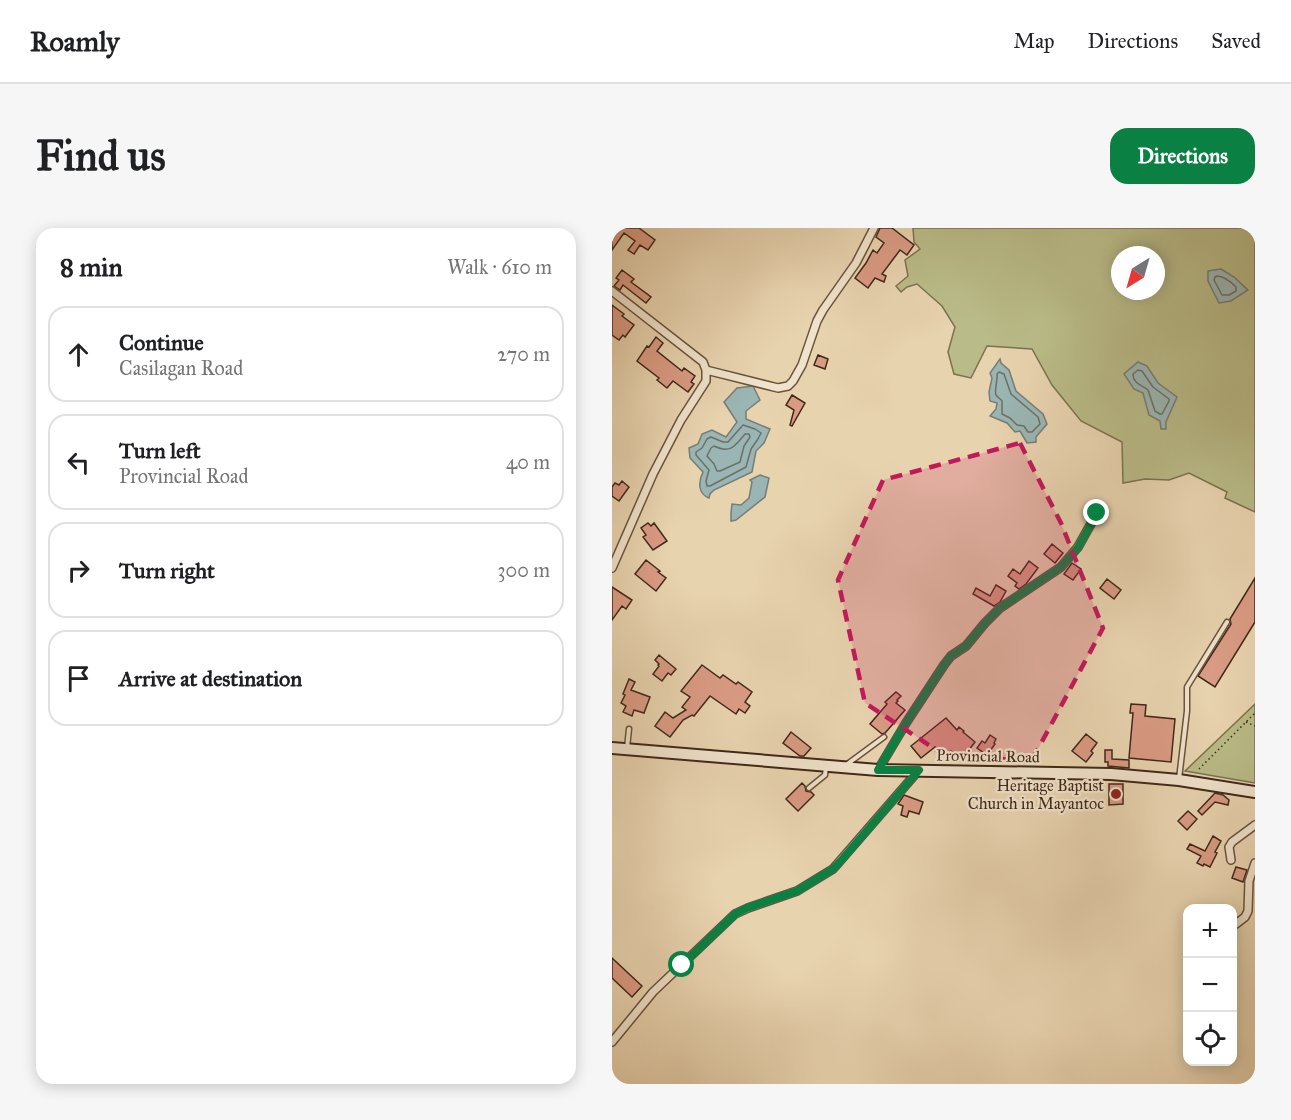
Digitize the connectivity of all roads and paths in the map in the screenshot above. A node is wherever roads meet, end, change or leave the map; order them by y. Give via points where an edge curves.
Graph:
1 (874, 228) edge
2 (612, 291) edge
3 (706, 370) junction
4 (1097, 513) dead end
5 (612, 568) edge
6 (1227, 622) dead end
7 (1255, 713) edge
8 (1246, 722) junction
9 (1255, 726) edge
10 (629, 729) dead end
11 (884, 737) dead end
12 (612, 748) edge
13 (627, 749) junction
14 (826, 766) junction
15 (843, 767) junction
16 (1199, 769) dead end
17 (878, 770) junction
18 (919, 770) junction
19 (1179, 780) junction
20 (809, 788) dead end
21 (1255, 792) edge
22 (1255, 825) edge
23 (1231, 860) dead end
24 (1255, 863) edge
25 (1237, 923) edge
26 (612, 1042) edge

1 - 3 street via 817,321 802,365 788,386 778,388
2 - 3 street via 703,362
3 - 5 street via 706,381 653,474
4 - 17 street via 1078,548 1061,567 1000,608 966,646 951,656
6 - 19 lane via 1187,687
7 - 8 path
8 - 9 path
8 - 16 path
10 - 13 lane
11 - 15 lane
12 - 13 main road, Provincial Road
13 - 14 main road, Provincial Road
14 - 15 main road, Provincial Road
14 - 20 lane via 825,775
15 - 17 main road, Provincial Road
17 - 18 main road, Provincial Road
18 - 19 main road, Provincial Road via 1093,773
18 - 26 street via 833,869 797,891 735,914 654,992
19 - 21 main road, Provincial Road
22 - 23 street via 1232,842
24 - 25 street via 1249,881 1248,911

